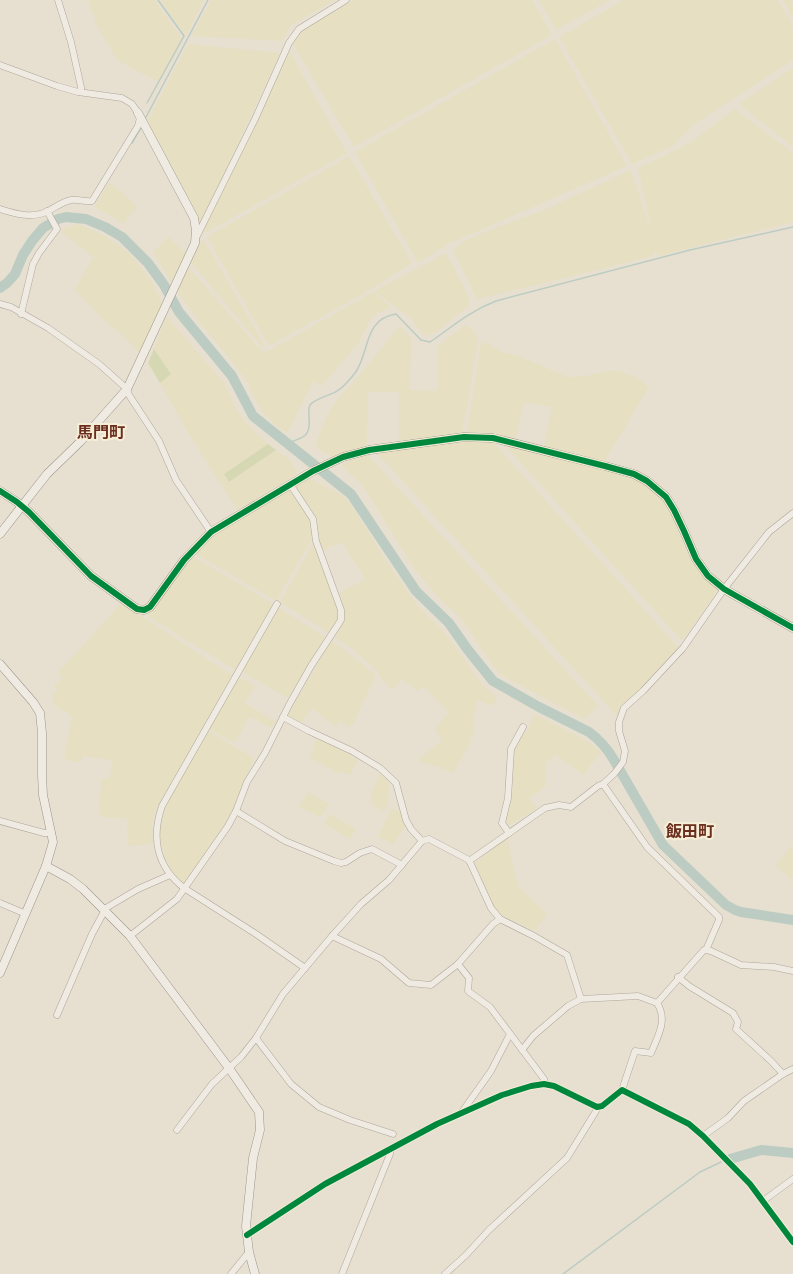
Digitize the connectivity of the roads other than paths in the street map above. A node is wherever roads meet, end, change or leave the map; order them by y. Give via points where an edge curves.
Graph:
1 (58, 0) edge
2 (346, 0) edge
3 (0, 65) edge
4 (81, 92) junction
5 (139, 115) junction
6 (0, 209) edge
7 (49, 213) junction
8 (197, 236) junction
9 (0, 304) edge
10 (21, 314) junction
11 (127, 389) junction
12 (290, 484) junction
13 (0, 491) edge
14 (21, 505) junction
15 (793, 513) edge
16 (211, 532) junction
17 (0, 534) edge
18 (724, 589) junction
19 (277, 604) dead end
20 (793, 628) edge
21 (0, 664) edge
22 (283, 717) junction
23 (523, 727) dead end
24 (603, 784) junction
25 (236, 811) junction
26 (0, 821) edge
27 (52, 833) junction
28 (509, 833) junction
29 (422, 841) junction
30 (469, 861) junction
31 (402, 865) junction
32 (46, 866) junction
33 (170, 875) junction
34 (184, 888) junction
35 (0, 903) edge
36 (105, 910) junction
37 (26, 914) junction
38 (500, 919) junction
39 (130, 936) junction
40 (332, 936) junction
41 (706, 950) junction
42 (458, 964) junction
43 (305, 968) junction
44 (793, 971) edge
45 (0, 973) edge
46 (678, 977) junction
47 (581, 999) junction
48 (657, 1003) junction
49 (57, 1015) dead end
50 (510, 1034) junction
51 (256, 1038) junction
52 (522, 1050) junction
53 (229, 1068) junction
54 (793, 1070) edge
55 (783, 1074) junction
56 (544, 1084) junction
57 (622, 1090) junction
58 (597, 1107) junction
59 (461, 1113) junction
60 (177, 1130) dead end
61 (393, 1134) dead end
62 (703, 1136) junction
63 (391, 1149) junction
64 (793, 1179) edge
65 (763, 1201) junction
66 (247, 1235) junction
67 (793, 1242) edge
68 (249, 1252) junction
69 (231, 1274) edge
70 (255, 1274) edge
71 (342, 1274) edge
72 (445, 1274) edge

1 - 4 street via 71,42
2 - 8 street via 299,29 289,43 255,119
3 - 4 street
4 - 5 street via 122,98 132,104
5 - 7 street via 138,126 92,201 72,200 60,204
5 - 8 street via 194,218
6 - 7 street via 31,216
7 - 10 street via 57,229 33,264
8 - 11 street
9 - 10 street via 11,307
10 - 11 street via 48,328 99,364
11 - 14 street
11 - 16 street via 159,441 176,480
12 - 16 street
12 - 18 street via 342,457 369,450 464,437 493,438 634,474 646,481 666,497 696,559 708,576
12 - 22 street via 313,519 316,541 342,610 341,620 310,666
13 - 14 street
14 - 16 street via 91,576 141,611 150,607 184,560
14 - 17 street
15 - 18 street via 769,532
18 - 20 street
18 - 24 street via 683,648 624,708 619,722 625,751 624,762
19 - 33 street via 162,806 156,840
21 - 27 street via 40,713 43,795
22 - 25 street via 247,782
22 - 29 street via 308,732 352,751 380,768 396,783 406,820
23 - 28 street via 511,749 508,798 502,824
24 - 28 street via 571,807 559,805 546,808
24 - 41 street via 647,847 719,918
25 - 31 street via 285,841 326,859 346,862 372,849
25 - 34 street
26 - 27 street
27 - 32 street via 54,842
28 - 30 street
29 - 30 street via 429,839
29 - 31 street
30 - 38 street via 490,908
31 - 40 street
32 - 36 street via 70,879
32 - 37 street
33 - 34 street
33 - 36 street via 120,899
34 - 39 street via 171,905
34 - 43 street
35 - 37 street
36 - 39 street
36 - 49 street
37 - 45 street
38 - 42 street
38 - 47 street via 567,955
39 - 53 street
40 - 42 street via 381,959 409,983 431,985
40 - 43 street
41 - 44 street via 741,965
41 - 46 street via 702,951
42 - 50 street via 469,978 468,991 490,1007
43 - 51 street via 283,994
46 - 48 street
46 - 55 street via 733,1012 738,1022 736,1029
47 - 48 street via 638,996
47 - 52 street via 568,1006 533,1036
48 - 57 street via 662,1022 655,1043 650,1053 635,1051
50 - 52 street
50 - 59 street via 491,1071
51 - 53 street
51 - 61 street via 291,1084 319,1107
52 - 56 street via 544,1080
53 - 60 street via 212,1084
53 - 66 street via 258,1112 260,1120 253,1158
54 - 55 street
55 - 62 street via 744,1101 728,1118
56 - 58 street via 554,1086
56 - 59 street via 502,1095
57 - 58 street
57 - 62 street via 688,1124
58 - 72 street via 567,1158
59 - 63 street
62 - 65 street
63 - 66 street via 325,1184
63 - 71 street
64 - 65 street
65 - 67 street
66 - 68 street
68 - 69 street
68 - 70 street

